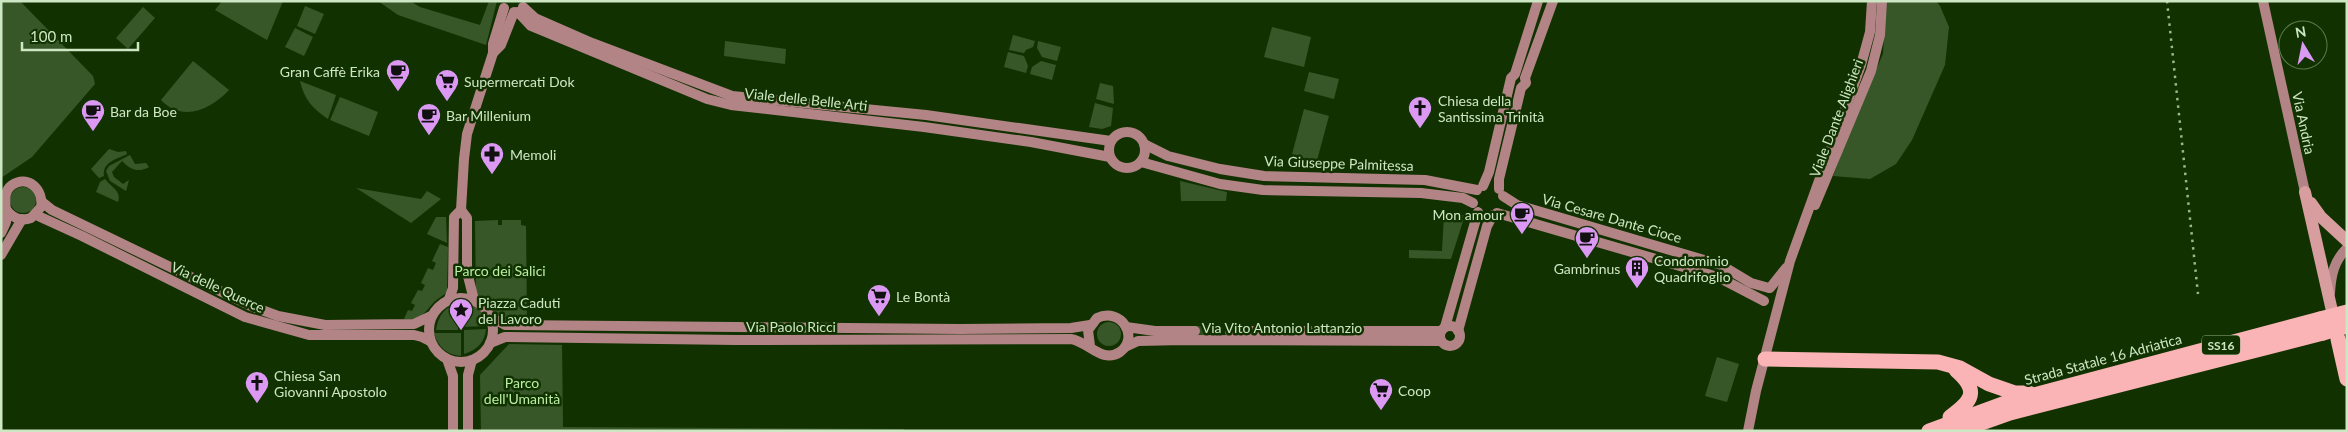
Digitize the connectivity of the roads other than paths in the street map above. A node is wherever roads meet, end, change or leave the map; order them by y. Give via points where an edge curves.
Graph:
1 (1538, 1) edge
2 (1554, 1) edge
3 (1872, 1) edge
4 (1882, 1) edge
5 (2263, 1) edge
6 (514, 7) edge
7 (1513, 78) junction
8 (1525, 78) junction
9 (1521, 88) junction
10 (1111, 141) junction
11 (1144, 144) junction
12 (1110, 157) junction
13 (1141, 162) junction
14 (1480, 188) junction
15 (2305, 192) junction
16 (1501, 193) junction
17 (42, 202) junction
18 (5, 206) junction
19 (1475, 207) junction
20 (461, 210) junction
21 (1810, 212) junction
22 (1495, 214) junction
23 (36, 215) junction
24 (22, 219) junction
25 (2331, 227) junction
26 (2347, 232) edge
27 (1, 233) edge
28 (2347, 241) edge
29 (2347, 248) edge
30 (1, 255) edge
31 (1790, 261) junction
32 (1769, 288) junction
33 (449, 299) junction
34 (1780, 299) junction
35 (474, 300) junction
36 (2330, 300) junction
37 (1765, 303) junction
38 (2347, 312) edge
39 (431, 316) junction
40 (491, 317) junction
41 (1090, 325) junction
42 (1774, 325) junction
43 (2347, 326) edge
44 (1126, 327) junction
45 (1195, 331) tunnel mouth
46 (1230, 331) tunnel mouth
47 (1458, 331) junction
48 (1442, 333) junction
49 (2338, 339) junction
50 (430, 341) junction
51 (490, 343) junction
52 (1090, 346) junction
53 (1125, 347) junction
54 (447, 359) junction
55 (472, 360) junction
56 (1765, 360) junction
57 (2347, 360) edge
58 (1951, 366) junction
59 (2122, 378) junction
60 (2347, 378) edge
61 (2040, 393) junction
62 (1932, 429) edge
63 (453, 431) edge
64 (468, 431) edge
65 (1748, 431) edge
66 (1959, 431) edge

1 - 7 street
2 - 8 street
3 - 21 street, Viale Dante Alighieri via 1870,32 1861,65
4 - 21 street, Viale Dante Alighieri via 1880,35 1871,71 1818,201
5 - 15 street, Via Andria
6 - 10 street, Viale delle Belle Arti via 584,39 732,96 918,114
6 - 12 street, Viale delle Belle Arti via 531,26 731,105 924,127
6 - 20 street via 493,44 467,134
7 - 8 street via 1520,73
7 - 9 street via 1516,88
7 - 14 street via 1489,172
8 - 9 street via 1525,85
9 - 16 street via 1499,179
10 - 11 street via 1129,132
10 - 12 street
11 - 13 street
11 - 14 street, Via Giuseppe Palmitessa via 1168,156 1264,176 1425,180
12 - 13 street via 1122,168
13 - 19 street, Via Giuseppe Palmitessa via 1220,184 1263,190 1421,193 1463,198
14 - 16 street via 1491,185
14 - 19 street
15 - 25 main road
15 - 36 main road
16 - 22 street via 1503,206
16 - 32 street, Via Cesare Dante Cioce via 1516,205 1721,265
17 - 18 street via 38,189 23,181 7,189
17 - 23 street
17 - 39 street, Via delle Querce via 52,210 278,316 332,325 414,324
18 - 24 street via 11,216
18 - 27 street via 6,222
19 - 22 street via 1485,216
19 - 48 street
20 - 33 street via 454,218 453,288
20 - 35 street via 467,218 467,272
21 - 31 street, Viale Dante Alighieri
22 - 37 street, Via Cesare Dante Cioce via 1718,277
22 - 47 street via 1487,226
23 - 24 street
23 - 50 street, Via delle Querce via 246,317 310,335 414,336
24 - 30 street
25 - 26 street
25 - 28 main road
29 - 36 street via 2332,274
31 - 32 street, Viale Dante Alighieri
31 - 34 street, Viale Dante Alighieri
32 - 34 street via 1777,289
32 - 37 street via 1763,294
33 - 35 street
33 - 39 street via 441,303
34 - 37 street via 1773,306
34 - 42 street, Viale Dante Alighieri
35 - 40 street
36 - 49 main road
37 - 42 street via 1771,311
38 - 59 highway, Strada Statale 16 Adriatica / SS16, bridge
39 - 50 street via 428,324
40 - 41 street, Via Paolo Ricci via 505,325 626,327 969,329
40 - 51 street
41 - 44 street via 1097,318 1108,315 1119,318
41 - 52 street via 1087,336
42 - 56 street, Viale Dante Alighieri
43 - 59 highway, Strada Statale 16 Adriatica / SS16, bridge
44 - 45 street, Via Vito Antonio Lattanzio
44 - 53 street
46 - 48 street, Via Vito Antonio Lattanzio
47 - 48 street via 1451,326
47 - 48 street via 1459,338 1455,344 1447,346
48 - 53 street, Via Vito Antonio Lattanzio via 1138,341
49 - 57 main road
49 - 60 highway
50 - 54 street
51 - 52 street, Via Paolo Ricci via 505,337 1071,339
51 - 55 street
52 - 53 street via 1096,353 1106,356
54 - 55 street
54 - 63 street via 453,376
55 - 64 street via 468,375
56 - 58 highway via 1938,362
56 - 65 street, Viale Dante Alighieri
58 - 61 highway via 2015,393
58 - 62 highway via 1966,379 1971,393 1968,404
59 - 61 highway, Strada Statale 16 Adriatica / SS16
59 - 66 highway, Strada Statale 16 Adriatica / SS16
61 - 62 highway, Strada Statale 16 Adriatica / SS16

